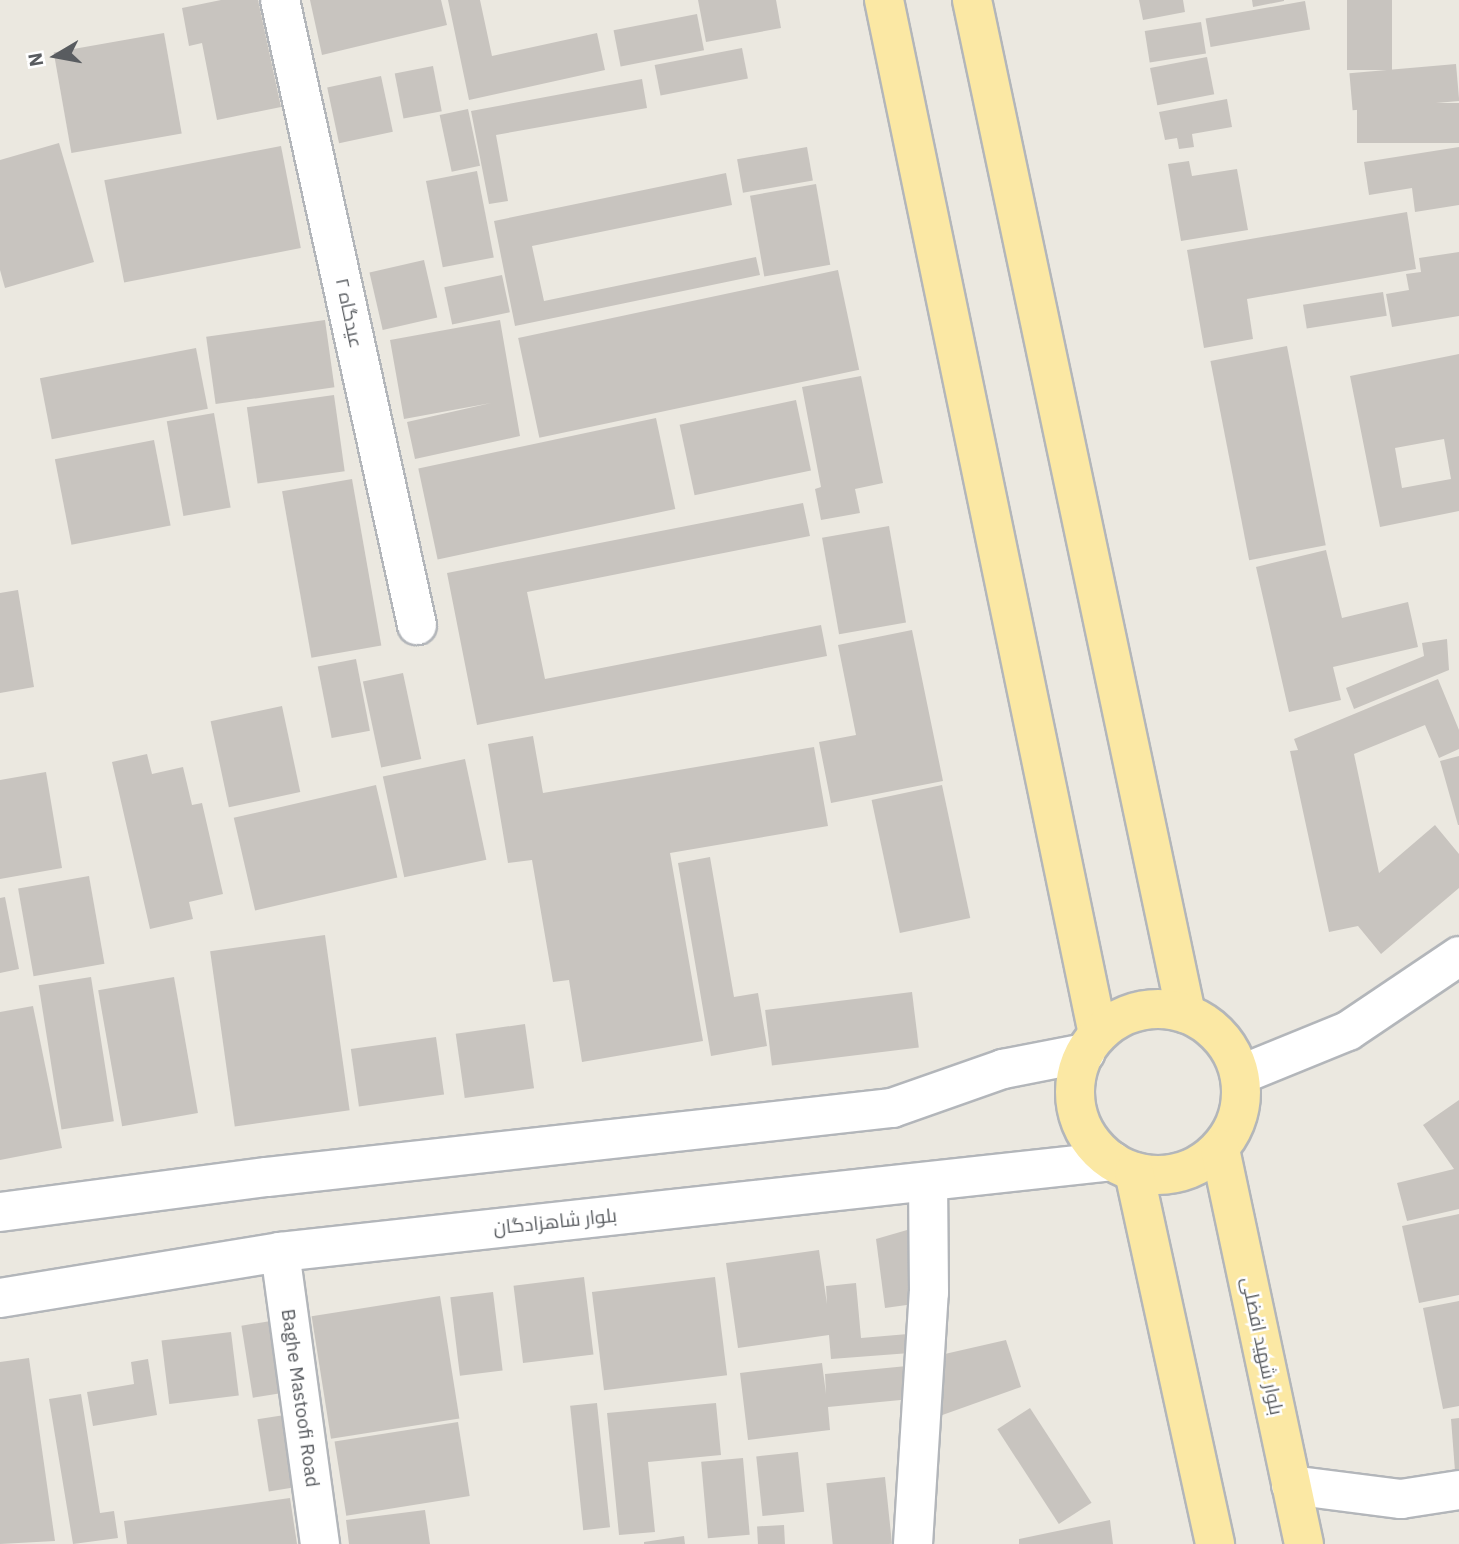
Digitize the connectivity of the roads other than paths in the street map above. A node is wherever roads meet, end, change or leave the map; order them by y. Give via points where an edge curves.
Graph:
1 (280, 0) edge
2 (884, 0) edge
3 (972, 0) edge
4 (417, 625) dead end
5 (1459, 956) edge
6 (1186, 1013) junction
7 (1092, 1044) junction
8 (1240, 1074) junction
9 (1220, 1149) junction
10 (1123, 1166) junction
11 (928, 1182) junction
12 (0, 1212) edge
13 (280, 1252) junction
14 (0, 1298) edge
15 (1292, 1485) junction
16 (1459, 1490) edge
17 (320, 1544) edge
18 (914, 1544) edge
19 (1215, 1544) edge
20 (1304, 1544) edge

1 - 4 main road, عیدگاه ۲
2 - 7 main road
3 - 6 main road
5 - 8 main road via 1348,1031
6 - 7 main road via 1139,1011
6 - 8 main road via 1211,1027 1229,1048
7 - 10 main road via 1077,1076 1082,1124
7 - 12 main road via 891,1108 267,1177
8 - 9 main road via 1238,1114
9 - 10 main road via 1202,1164 1180,1172
9 - 15 main road, بلوار شهید افضلی
10 - 11 main road, بلوار شاهزادگان
10 - 19 main road
11 - 13 main road, بلوار شاهزادگان
11 - 18 main road via 929,1293
13 - 14 main road, بلوار شاهزادگان
13 - 17 main road, Baghe Mastoofi Road
15 - 16 main road via 1401,1499
15 - 20 main road, بلوار شهید افضلی

